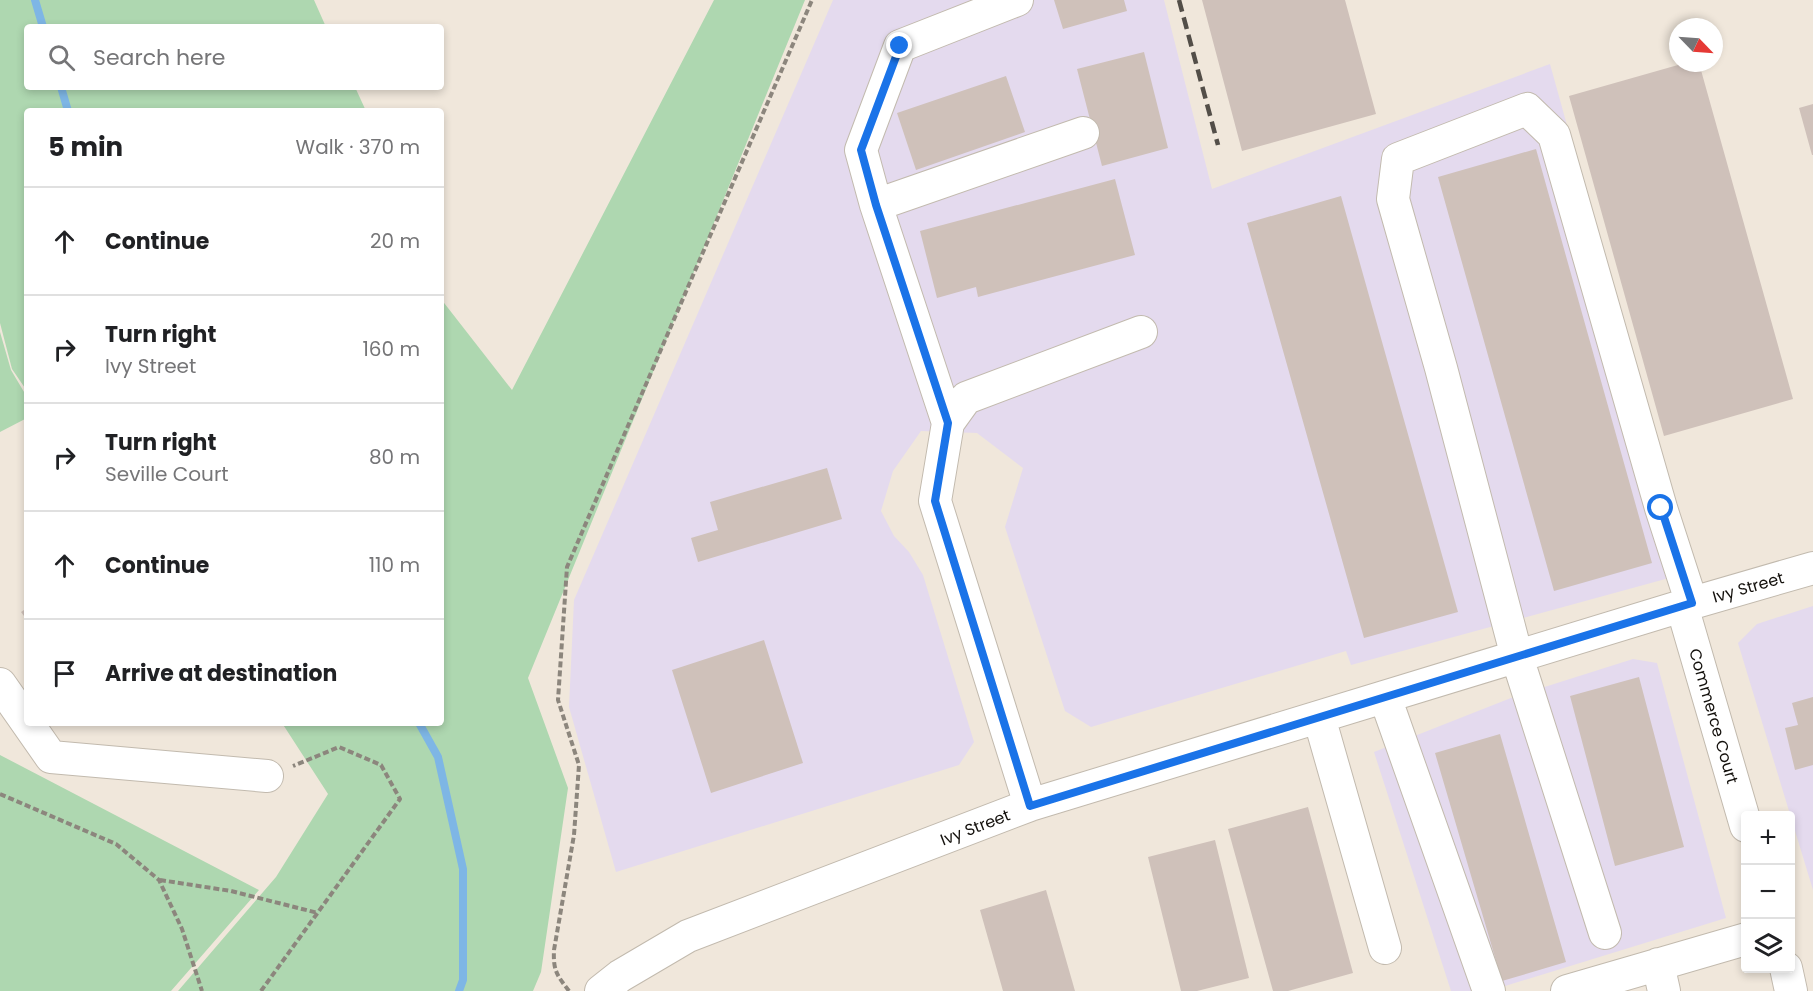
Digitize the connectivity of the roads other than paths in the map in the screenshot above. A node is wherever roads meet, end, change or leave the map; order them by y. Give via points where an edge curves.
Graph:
1 (1017, 0) edge
2 (1083, 133) dead end
3 (876, 205) junction
4 (1141, 332) dead end
5 (948, 423) junction
6 (1813, 568) edge
7 (1687, 605) junction
8 (1517, 657) junction
9 (0, 684) edge
10 (1385, 697) junction
11 (1319, 717) junction
12 (24, 718) edge
13 (29, 726) edge
14 (267, 776) road end
15 (1030, 806) junction
16 (1742, 811) edge
17 (1605, 933) dead end
18 (1741, 941) edge
19 (1385, 948) dead end
20 (1787, 973) edge
21 (1661, 978) edge
22 (601, 991) edge
23 (1489, 991) edge
24 (1567, 991) edge
25 (1791, 991) edge

1 - 3 street via 900,46 861,150
2 - 3 street
3 - 5 street
4 - 5 street via 966,398
5 - 15 street via 935,501
6 - 7 street, Ivy Street
7 - 8 street, Ivy Street
7 - 8 street, Commerce Court via 1554,135 1527,109 1398,159 1393,199
7 - 16 street, Commerce Court
8 - 10 street, Ivy Street
8 - 17 street
9 - 12 street
10 - 11 street, Ivy Street
10 - 23 street
11 - 15 street, Ivy Street
11 - 19 street
13 - 14 street via 51,757
15 - 22 street, Ivy Street via 688,936
18 - 21 street
20 - 25 street
21 - 24 street

